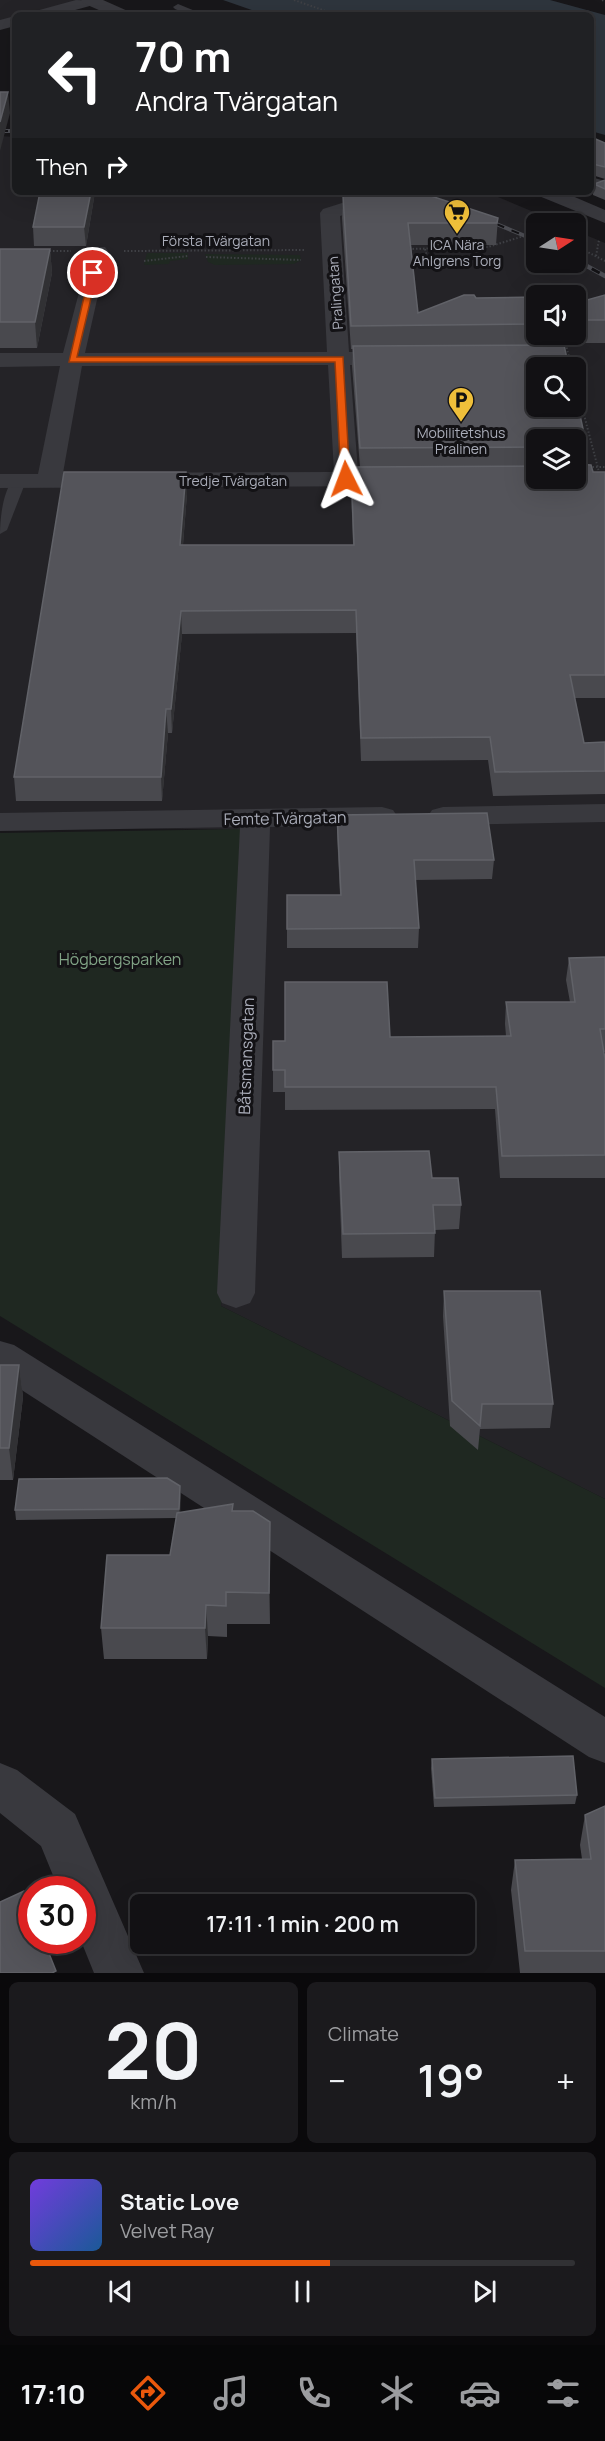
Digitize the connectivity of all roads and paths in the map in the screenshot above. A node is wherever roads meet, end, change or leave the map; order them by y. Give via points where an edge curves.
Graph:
1 (294, 0) edge
2 (90, 1) edge
3 (178, 7) dead end
4 (49, 12) edge
5 (117, 12) edge
6 (190, 12) edge
7 (328, 12) edge
8 (387, 195) edge
9 (551, 195) edge
10 (603, 225) edge
11 (526, 235) edge
12 (402, 249) edge
13 (425, 249) junction
14 (333, 250) junction
15 (44, 251) edge
16 (98, 251) junction
17 (586, 251) edge
18 (188, 256) dead end
19 (206, 256) dead end
20 (596, 256) junction
21 (434, 258) dead end
22 (262, 260) junction
23 (301, 260) dead end
24 (455, 260) dead end
25 (144, 261) dead end
26 (605, 261) edge
27 (262, 265) dead end
28 (430, 268) dead end
29 (420, 358) edge
30 (339, 359) junction
31 (0, 360) edge
32 (72, 360) junction
33 (585, 417) edge
34 (587, 467) edge
35 (598, 467) junction
36 (605, 467) edge
37 (600, 478) edge
38 (346, 479) junction
39 (418, 479) edge
40 (10, 481) edge
41 (49, 481) junction
42 (0, 530) edge
43 (605, 813) edge
44 (255, 818) junction
45 (0, 822) edge
46 (236, 1293) dead end
47 (0, 1356) edge
48 (605, 1742) edge
49 (0, 1785) edge
50 (119, 1973) edge

1 - 7 path
2 - 4 street
2 - 5 street
3 - 6 lane
8 - 14 street, Pralingatan via 330,213
9 - 10 street
10 - 20 path
11 - 13 path via 488,247
12 - 13 path
13 - 28 path
14 - 16 path, Första Tvärgatan
14 - 30 street, Pralingatan
15 - 16 path, Första Tvärgatan
16 - 32 street
17 - 20 path
18 - 25 path
19 - 22 path
20 - 26 path
21 - 24 path
22 - 23 path
22 - 27 path
29 - 30 street
30 - 32 street
30 - 38 street, Pralingatan
31 - 32 street
32 - 41 street
33 - 35 path
34 - 35 path
35 - 36 path
35 - 37 path
38 - 39 street, Tredje Tvärgatan
38 - 41 street, Tredje Tvärgatan
40 - 41 street, Tredje Tvärgatan
40 - 42 lane
43 - 44 street, Femte Tvärgatan
44 - 45 street, Femte Tvärgatan
44 - 46 street, Båtsmansgatan
47 - 48 street
49 - 50 street via 58,1830

